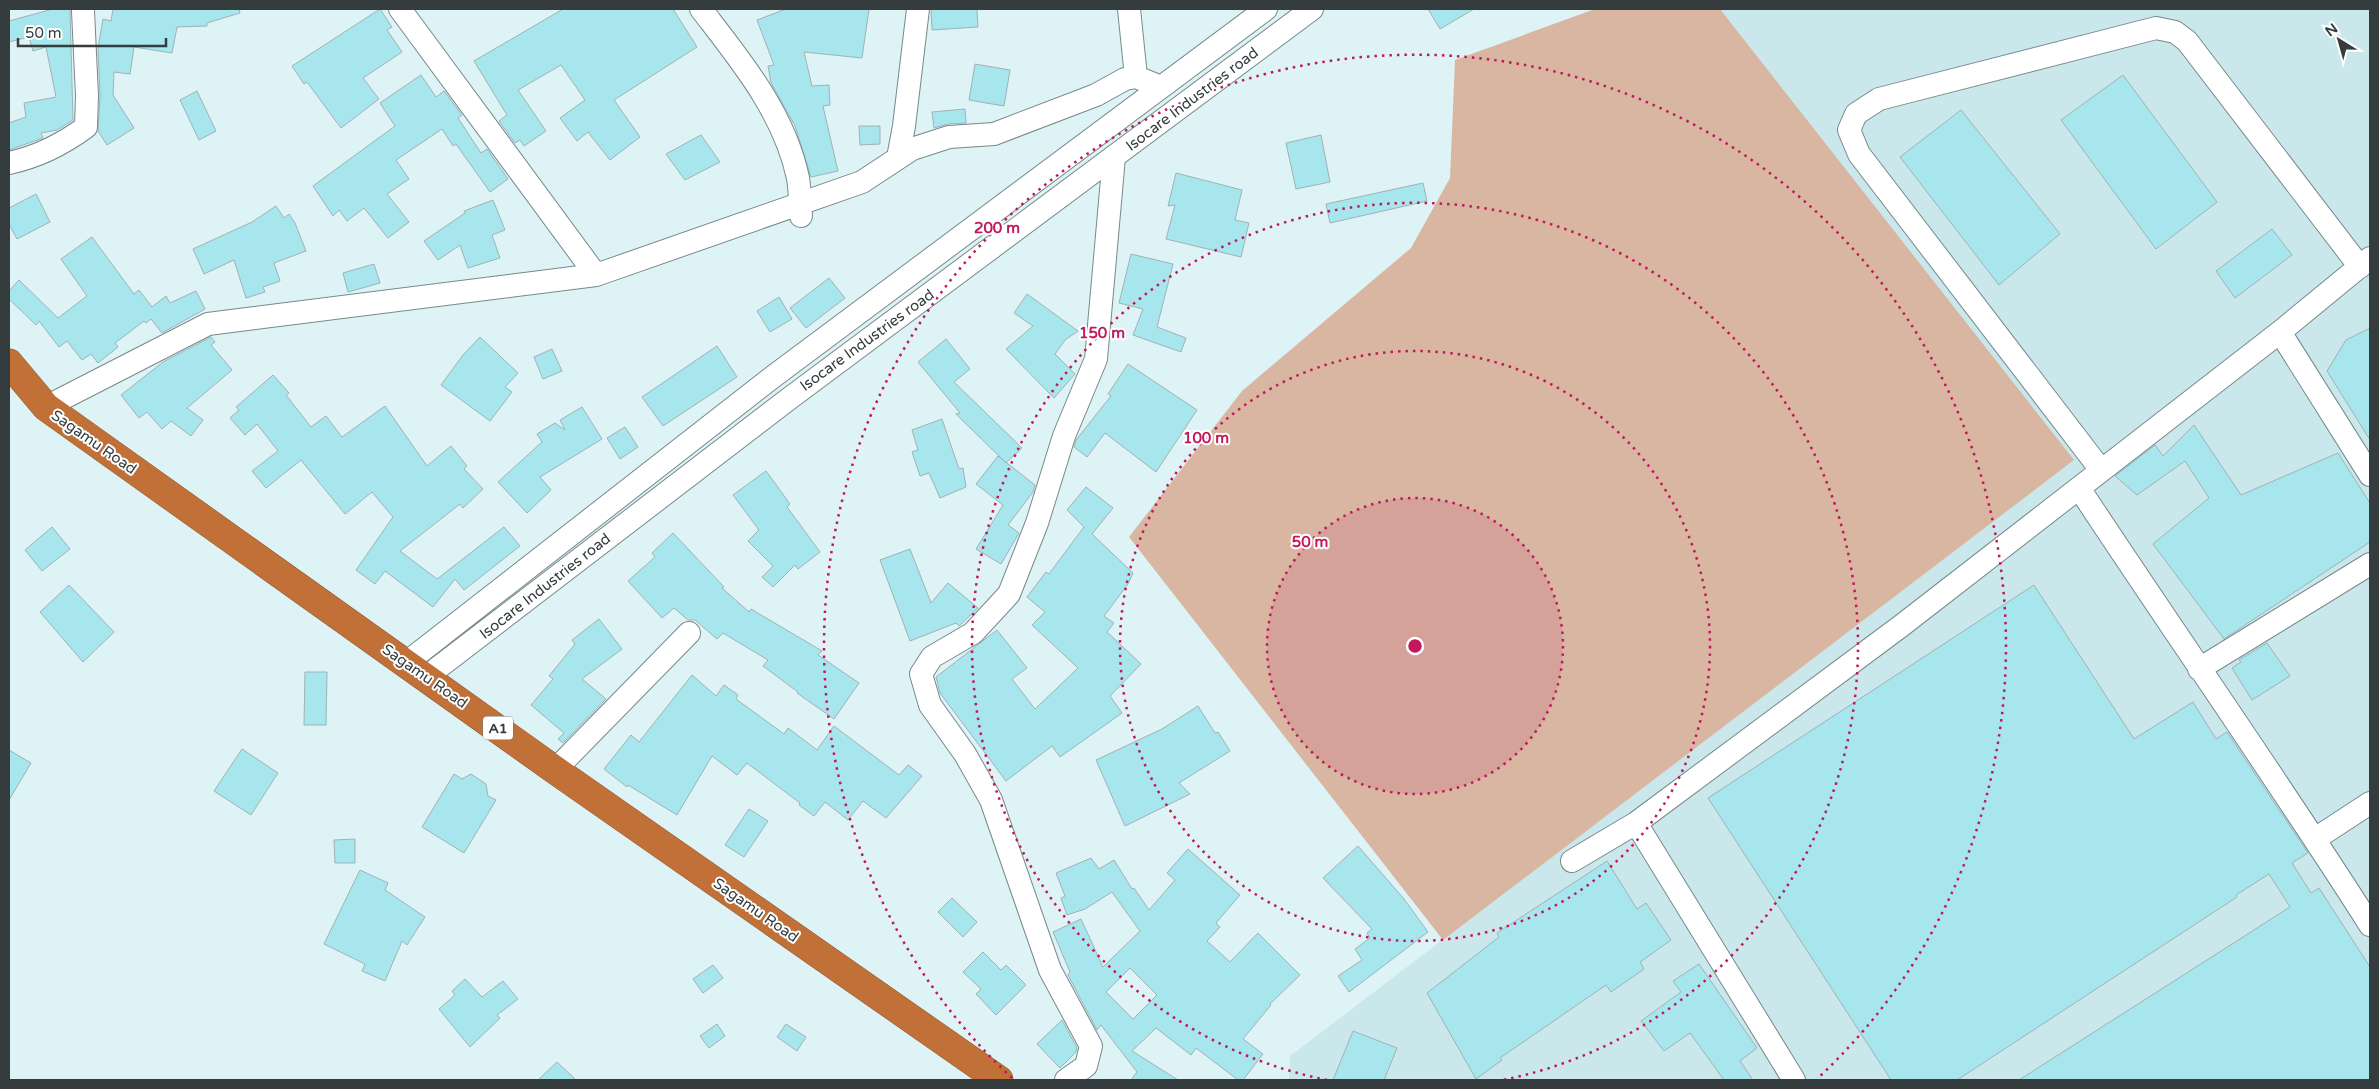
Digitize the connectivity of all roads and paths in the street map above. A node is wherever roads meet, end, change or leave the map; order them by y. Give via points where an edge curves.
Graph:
1 (400, 9) edge
2 (701, 9) edge
3 (918, 9) edge
4 (1129, 9) edge
5 (1266, 9) edge
6 (1312, 9) edge
7 (84, 11) dead end
8 (1136, 77) junction
9 (1161, 87) junction
10 (898, 158) junction
11 (1114, 158) junction
12 (9, 163) edge
13 (801, 210) junction
14 (2365, 262) edge
15 (596, 275) junction
16 (2280, 332) junction
17 (12, 371) edge
18 (774, 376) junction
19 (790, 398) junction
20 (46, 407) junction
21 (2101, 470) junction
22 (2370, 475) edge
23 (2078, 488) junction
24 (2370, 564) edge
25 (689, 634) dead end
26 (2199, 669) junction
27 (416, 670) junction
28 (555, 770) junction
29 (2370, 803) edge
30 (1636, 823) junction
31 (2315, 839) junction
32 (1572, 860) dead end
33 (2370, 925) edge
34 (1000, 1080) edge
35 (1066, 1080) edge
36 (1794, 1080) edge

1 - 15 street
2 - 13 street via 769,101 786,137 796,169
3 - 10 street
4 - 8 street
5 - 9 street, Isocare Industries road
6 - 11 street, Isocare Industries road
7 - 12 street via 86,126 76,135 29,159
8 - 9 street
8 - 10 street via 1124,79 1096,95 994,134 949,137 912,149
9 - 18 street, Isocare Industries road
10 - 13 street via 862,182
11 - 19 street, Isocare Industries road
11 - 35 street via 1096,359 1064,436 1037,523 1009,594 973,633 932,657 921,674 930,705 965,754 991,800 1050,970 1091,1046 1086,1066
13 - 15 street
14 - 16 street
14 - 21 street via 2188,41 2176,32 2156,28 1879,99 1856,114 1849,130 1859,154
15 - 20 street via 208,324
16 - 21 street
16 - 22 street
17 - 20 highway, Sagamu Road / A1
18 - 19 street
18 - 27 street, Isocare Industries road
19 - 27 street, Isocare Industries road
20 - 27 highway, Sagamu Road / A1
21 - 23 street
23 - 26 street
23 - 30 street via 1901,626
24 - 26 street
25 - 28 street
26 - 31 street
27 - 28 highway, Sagamu Road / A1
28 - 34 highway, Sagamu Road / A1
29 - 31 street
30 - 32 street
30 - 36 street
31 - 33 street

